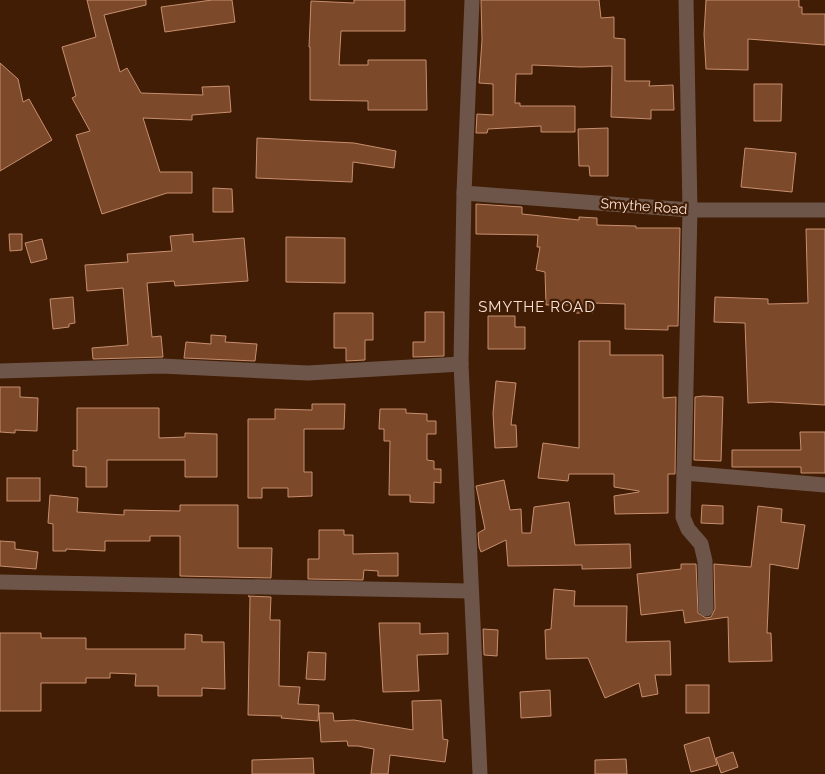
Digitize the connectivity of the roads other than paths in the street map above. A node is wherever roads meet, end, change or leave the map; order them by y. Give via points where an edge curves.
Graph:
1 (472, 0) edge
2 (686, 0) edge
3 (464, 193) junction
4 (690, 210) junction
5 (825, 210) edge
6 (460, 364) junction
7 (0, 371) edge
8 (684, 473) junction
9 (825, 484) edge
10 (0, 582) edge
11 (470, 591) junction
12 (706, 609) dead end
13 (480, 774) edge

1 - 3 street
2 - 4 street
3 - 4 street, Smythe Road
3 - 6 street
4 - 5 street, Smythe Road
4 - 8 street
6 - 7 street via 308,374 161,366
6 - 11 street
8 - 9 street
8 - 12 street via 683,517 688,529 702,544
10 - 11 street
11 - 13 street

